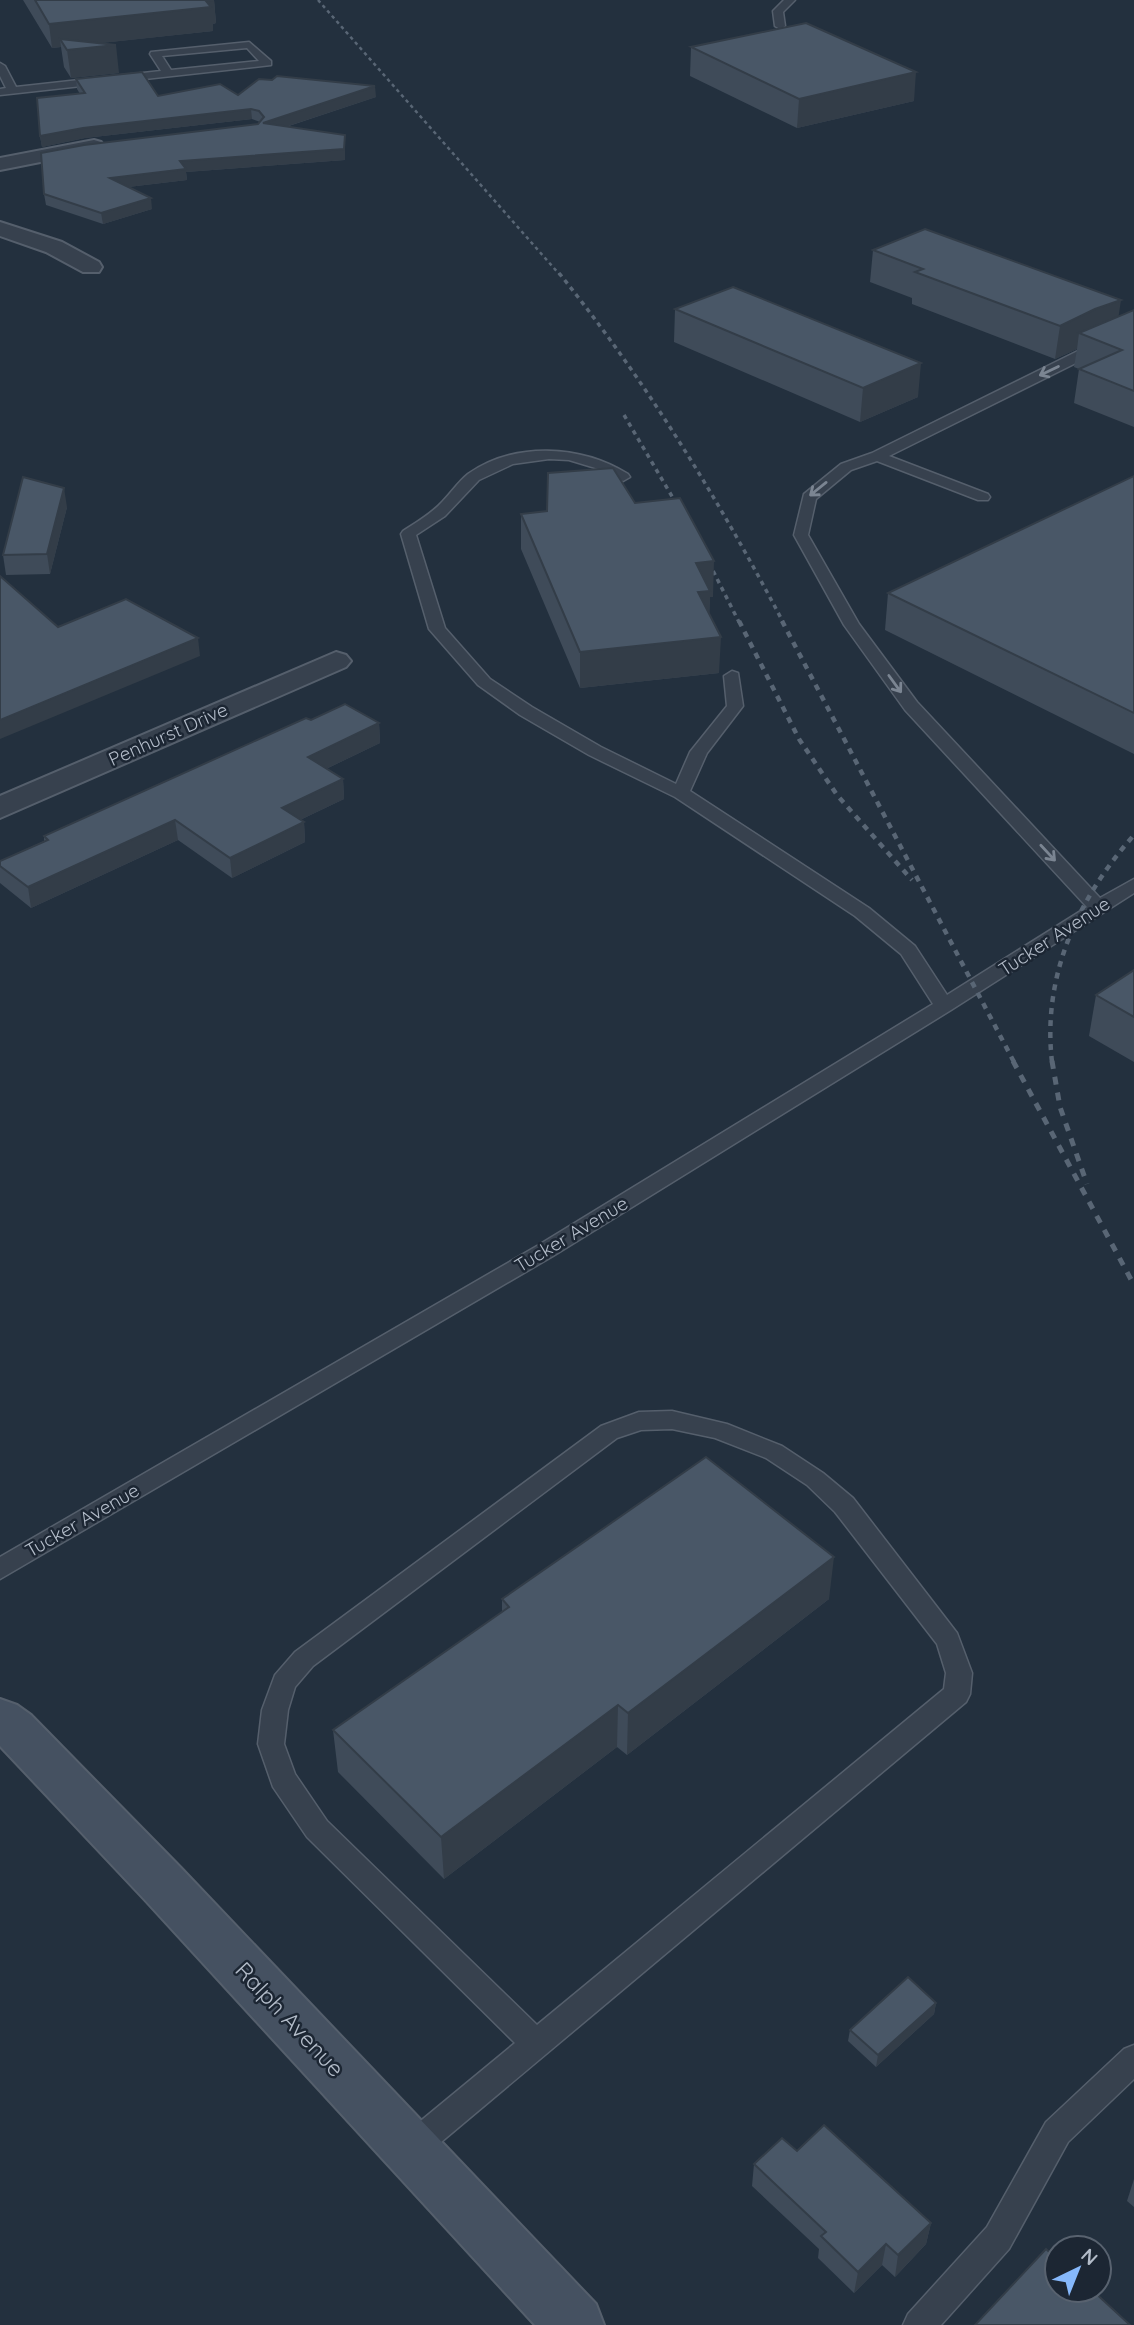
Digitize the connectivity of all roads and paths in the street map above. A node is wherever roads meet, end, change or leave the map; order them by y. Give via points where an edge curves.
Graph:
1 (790, 0) edge
2 (780, 26) edge
3 (0, 66) edge
4 (168, 74) junction
5 (13, 91) junction
6 (0, 92) edge
7 (113, 144) edge
8 (0, 164) edge
9 (0, 229) edge
10 (91, 267) dead end
11 (1134, 334) edge
12 (877, 456) junction
13 (623, 477) dead end
14 (983, 497) dead end
15 (336, 661) dead end
16 (732, 676) dead end
17 (681, 793) junction
18 (0, 808) edge
19 (1134, 885) edge
20 (1098, 908) junction
21 (944, 1006) junction
22 (0, 1569) edge
23 (0, 1719) edge
24 (536, 2044) junction
25 (1134, 2059) edge
26 (411, 2148) junction
27 (575, 2325) edge
28 (919, 2325) edge

1 - 2 lane via 778,11
3 - 5 lane
4 - 4 lane via 218,68 267,63 249,45 155,54
4 - 5 lane
5 - 6 lane
7 - 8 street
9 - 10 street via 54,247
11 -> 12 lane via 1097,347
12 - 14 lane
12 -> 20 lane via 846,467 809,497 802,535 852,625 911,706
13 - 17 lane via 584,457 554,454 508,462 473,478 441,513 408,534 437,629 484,682 595,751
15 - 18 street, Penhurst Drive
16 - 17 lane via 735,706 699,752
17 - 21 lane via 890,933 908,950
19 - 20 lane, Tucker Avenue
20 - 21 lane, Tucker Avenue
21 - 22 lane, Tucker Avenue via 545,1251
23 - 26 street, Ralph Avenue via 15,1729
24 - 24 lane via 957,1694 959,1673 948,1640 844,1504 774,1452 719,1430 673,1420 639,1421 609,1433 304,1659 284,1682 275,1710 271,1744 279,1768 317,1829
24 - 26 lane
25 - 28 lane via 1057,2132 998,2238
26 - 27 street, Ralph Avenue

